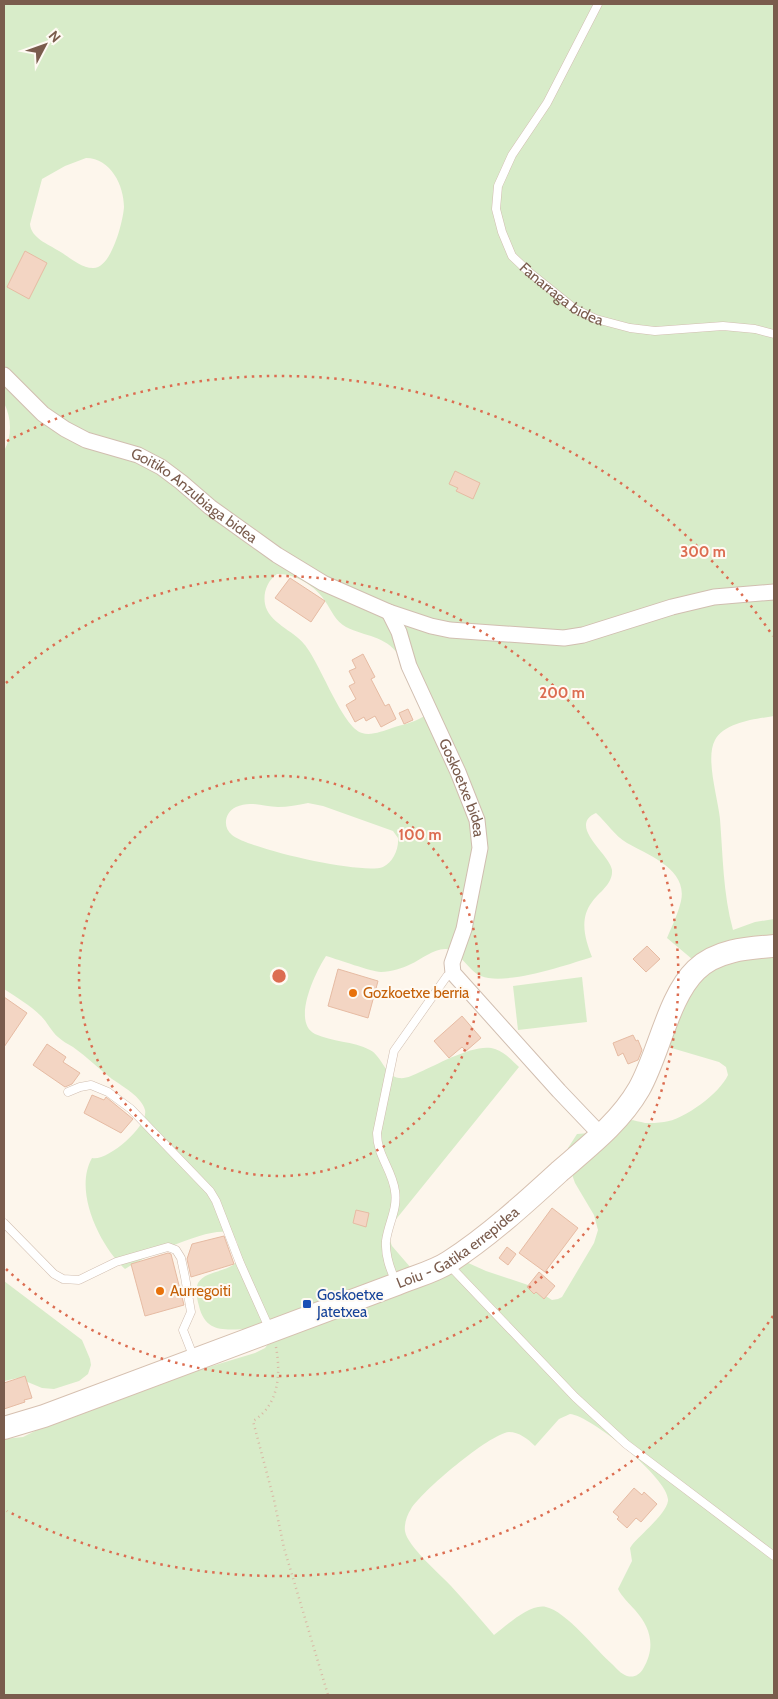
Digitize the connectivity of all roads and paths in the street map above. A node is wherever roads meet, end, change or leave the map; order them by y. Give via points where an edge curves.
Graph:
1 (598, 4) edge
2 (774, 334) edge
3 (4, 375) edge
4 (774, 592) edge
5 (389, 612) junction
6 (774, 946) edge
7 (452, 973) junction
8 (68, 1092) dead end
9 (601, 1135) junction
10 (4, 1223) edge
11 (447, 1264) junction
12 (396, 1284) junction
13 (271, 1331) junction
14 (195, 1360) junction
15 (4, 1428) edge
16 (774, 1556) edge
17 (328, 1695) edge

1 - 2 lane, Fanarraga bidea via 547,103 512,155 498,186 496,208 512,256 575,309 596,319 655,331 723,326 755,328
3 - 5 street, Goitiko Anzubiaga bidea via 43,414 65,429 86,440 161,466 210,507 277,555 323,583
4 - 5 street via 714,598 672,607 564,638 450,630
5 - 7 street, Goskoetxe bidea via 476,820 480,848
6 - 9 street, Loiu - Gatika errepidea via 731,952 696,970 679,992 638,1090
7 - 9 street
7 - 12 lane via 446,976 394,1051 377,1132 377,1144 395,1192 396,1202 386,1248
8 - 13 lane via 91,1085 108,1092 131,1109 210,1191
9 - 11 street, Loiu - Gatika errepidea via 502,1224
10 - 14 lane via 54,1274 63,1279 78,1280 149,1251 168,1247 176,1250 181,1258 192,1312 183,1330
11 - 12 street, Loiu - Gatika errepidea
11 - 16 lane via 574,1397 626,1444
12 - 13 street, Loiu - Gatika errepidea
13 - 14 street, Loiu - Gatika errepidea
13 - 17 path via 279,1363 276,1390 262,1416 253,1421 284,1548
14 - 15 street, Loiu - Gatika errepidea

